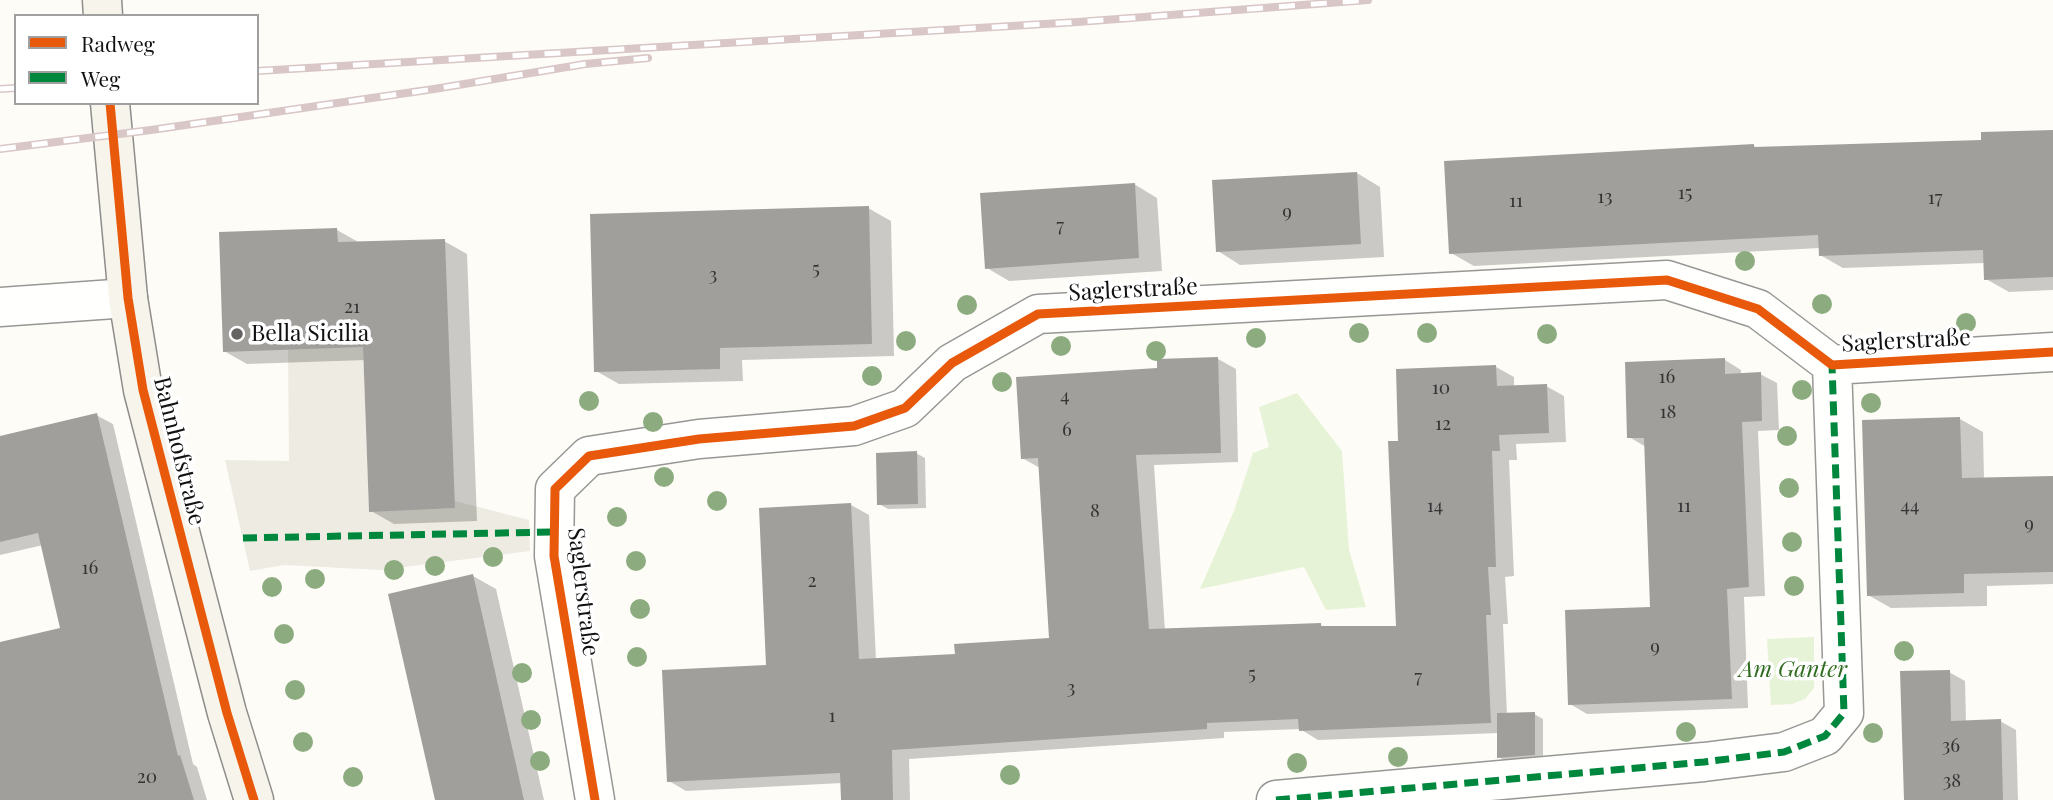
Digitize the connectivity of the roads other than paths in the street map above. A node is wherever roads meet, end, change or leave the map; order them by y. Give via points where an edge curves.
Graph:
1 (110, 105) edge
2 (128, 298) junction
3 (0, 307) edge
4 (2053, 352) edge
5 (1832, 365) junction
6 (254, 800) edge
7 (595, 800) edge
8 (1276, 800) edge

1 - 2 street, Bahnhofstraße
2 - 3 street
2 - 6 street, Bahnhofstraße via 143,390
4 - 5 street, Saglerstraße
5 - 7 street, Saglerstraße via 1758,309 1667,280 1038,314 952,363 905,408 854,426 699,439 589,456 555,489 554,556
5 - 8 street via 1844,713 1825,736 1784,752 1717,760

